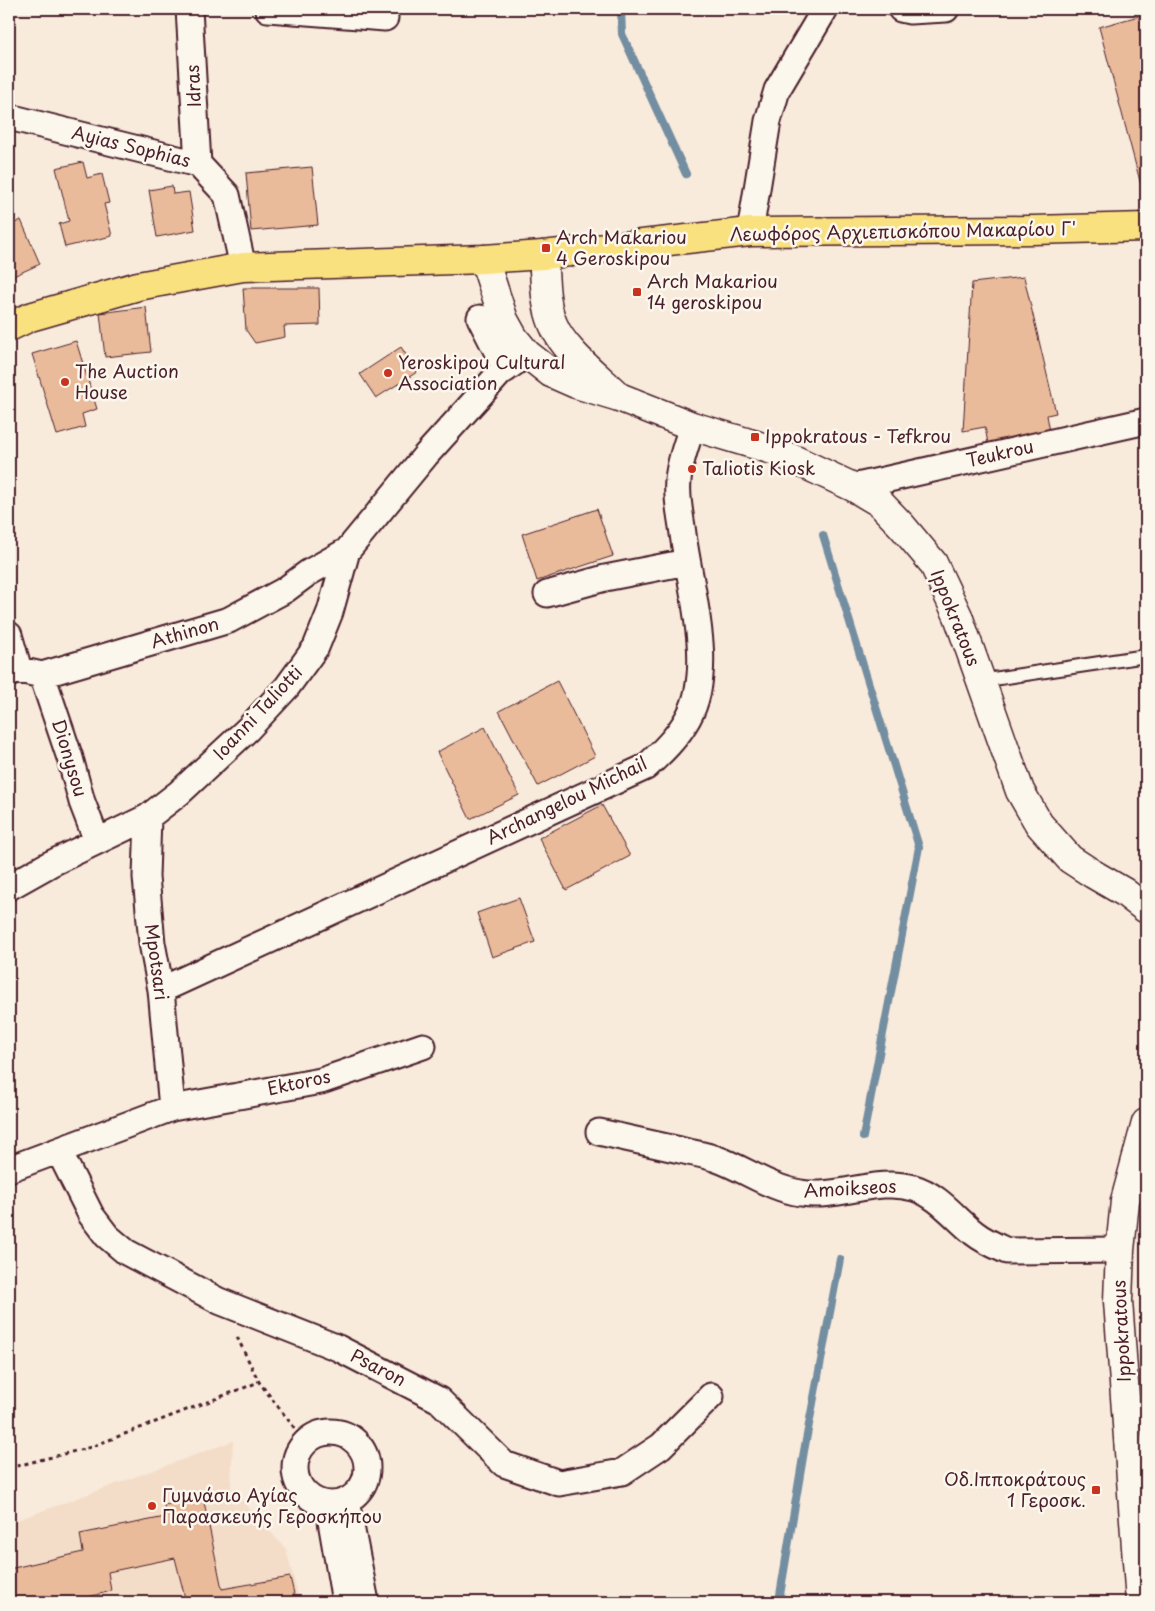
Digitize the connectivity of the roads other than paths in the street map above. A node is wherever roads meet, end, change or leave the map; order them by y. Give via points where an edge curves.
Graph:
1 (189, 9) edge
2 (268, 9) edge
3 (825, 9) edge
4 (901, 9) edge
5 (946, 9) edge
6 (384, 18) dead end
7 (9, 117) edge
8 (198, 164) junction
9 (1146, 227) edge
10 (750, 232) junction
11 (543, 256) junction
12 (484, 259) junction
13 (244, 267) junction
14 (480, 318) dead end
15 (9, 327) edge
16 (516, 362) junction
17 (619, 397) junction
18 (1146, 421) edge
19 (692, 426) junction
20 (853, 487) junction
21 (347, 551) junction
22 (687, 562) junction
23 (547, 594) dead end
24 (9, 635) edge
25 (1146, 656) edge
26 (23, 673) edge
27 (980, 681) junction
28 (148, 817) junction
29 (97, 841) junction
30 (9, 887) edge
31 (1146, 909) edge
32 (160, 990) junction
33 (423, 1046) dead end
34 (172, 1108) junction
35 (1146, 1123) edge
36 (599, 1132) dead end
37 (59, 1151) junction
38 (1141, 1166) edge
39 (9, 1169) edge
40 (1120, 1250) junction
41 (711, 1396) dead end
42 (337, 1503) junction
43 (345, 1602) edge
44 (366, 1602) edge
45 (1140, 1602) edge

1 - 8 street, Idras
2 - 6 street
3 - 10 street via 777,90 768,121
4 - 5 street
7 - 8 street, Ayias Sophias
8 - 13 street, Ayias Sophias via 228,195
9 - 10 main road, Λεωφόρος Αρχιεπισκόπου Μακαρίου Γ'
10 - 11 main road, Λεωφόρος Αρχιεπισκόπου Μακαρίου Γ'
11 - 12 main road, Λεωφόρος Αρχιεπισκόπου Μακαρίου Γ'
11 - 17 street, Ippokratous via 553,325 569,348
12 - 13 main road, Λεωφόρος Αρχιεπισκόπου Μακαρίου Γ'
12 - 16 street, Ippokratous via 504,320 514,338
13 - 15 main road, Λεωφόρος Αρχιεπισκόπου Μακαρίου Γ' via 138,286 30,317
14 - 16 street
16 - 17 street, Ippokratous
16 - 21 street, Ioanni Taliotti via 500,373 426,455
17 - 19 street, Ippokratous
18 - 20 street, Teukrou
19 - 20 street, Ippokratous via 776,451
19 - 22 street, Archangelou Michail via 678,482
20 - 27 street, Ippokratous via 880,504 933,563 958,616
21 - 26 street, Athinon via 229,620
21 - 28 street, Ioanni Taliotti via 316,648 288,687 248,729
22 - 23 street via 604,578
22 - 32 street, Archangelou Michail via 698,620 700,678 689,717 669,746 646,767
24 - 26 street, Dionysou
25 - 27 lane
26 - 29 street, Dionysou via 70,758
27 - 31 street, Ippokratous via 1020,791 1039,824 1070,858
28 - 29 street, Ioanni Taliotti
28 - 32 street, Mpotsari via 146,877
29 - 30 street, Ioanni Taliotti
32 - 34 street, Mpotsari
33 - 34 street, Ektoros via 321,1081
34 - 37 street, Ektoros
35 - 38 street, Ippokratous
36 - 40 street, Amoikseos via 717,1159 803,1194 884,1184 916,1188 950,1210 975,1233 1007,1251
37 - 39 street, Ektoros
37 - 41 street, Psaron via 91,1215 107,1236 126,1252 219,1301 338,1348 439,1400 504,1464 559,1483 622,1472 661,1446
38 - 40 street, Ippokratous via 1125,1201
40 - 45 street, Ippokratous via 1118,1301
42 - 42 street via 318,1502 309,1497 297,1481 295,1471 299,1451 316,1436 328,1432 352,1439 366,1460 363,1484 356,1494
42 - 43 street
42 - 44 street

